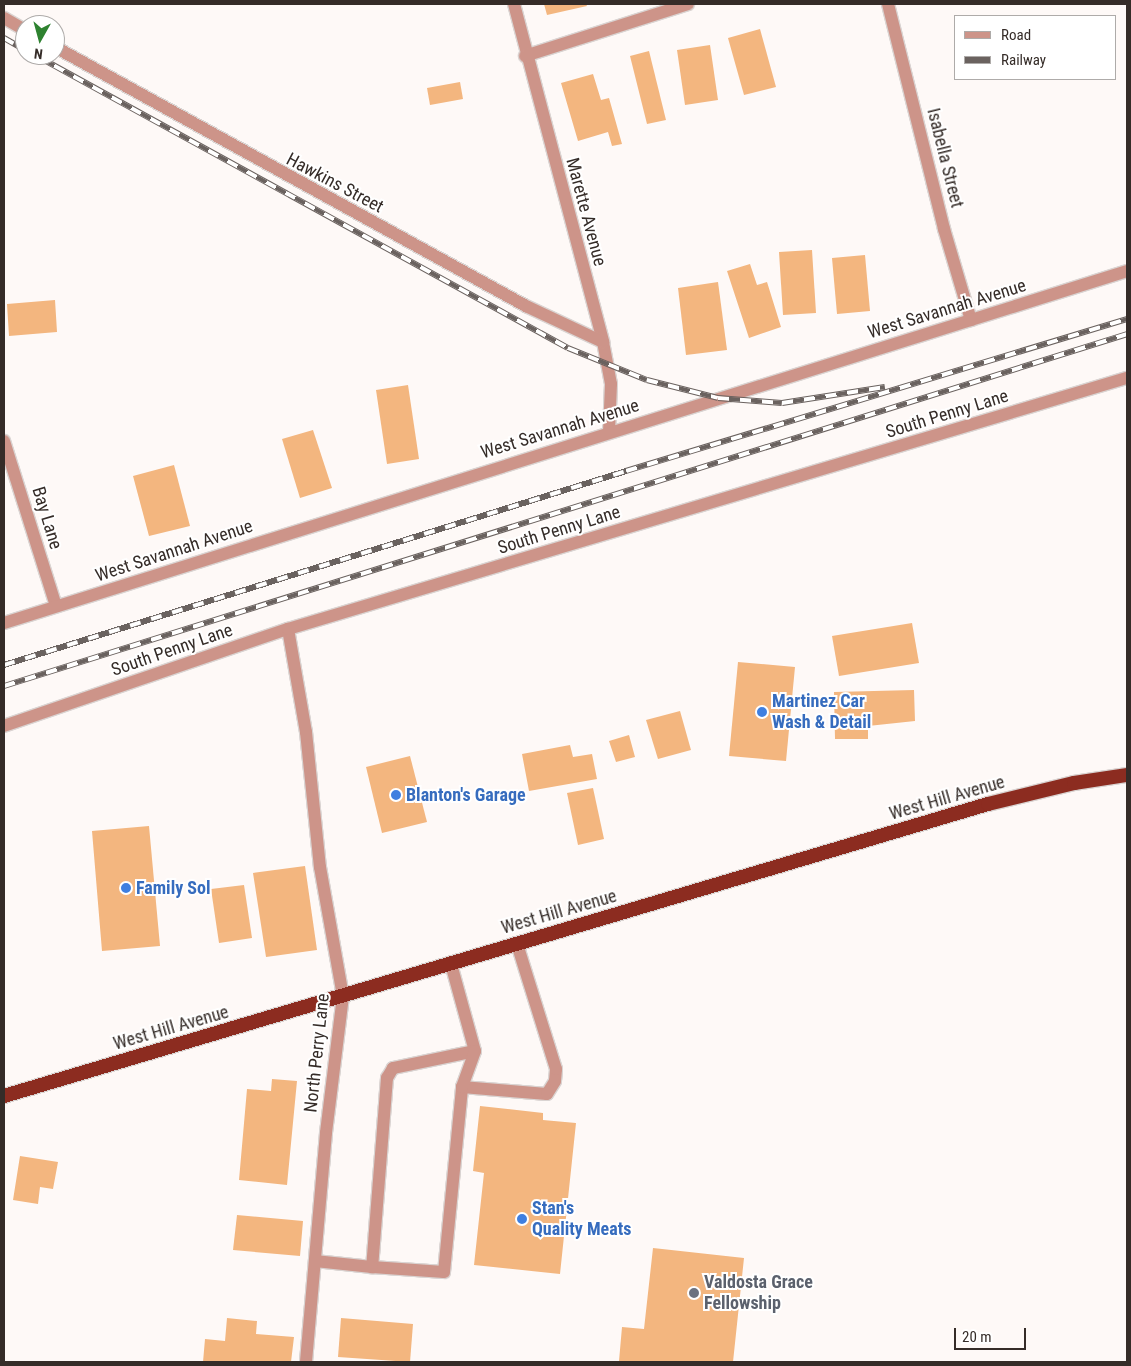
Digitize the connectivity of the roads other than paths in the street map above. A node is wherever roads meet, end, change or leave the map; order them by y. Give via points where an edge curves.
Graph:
1 (514, 4) edge
2 (688, 4) edge
3 (888, 4) edge
4 (4, 18) edge
5 (15, 24) edge
6 (65, 52) edge
7 (525, 56) junction
8 (1127, 271) edge
9 (972, 320) junction
10 (603, 342) junction
11 (1127, 378) edge
12 (608, 432) junction
13 (4, 441) edge
14 (56, 606) junction
15 (4, 623) edge
16 (288, 630) junction
17 (4, 726) edge
18 (1127, 775) edge
19 (517, 944) junction
20 (451, 964) junction
21 (342, 996) junction
22 (475, 1051) junction
23 (462, 1087) junction
24 (4, 1096) edge
25 (314, 1260) junction
26 (372, 1267) junction
27 (306, 1362) edge

1 - 7 street, Marette Avenue
2 - 7 street
3 - 9 street, Isabella Street via 944,229
4 - 5 street
6 - 10 street, Hawkins Street via 526,306
7 - 10 street, Marette Avenue
8 - 9 street, West Savannah Avenue
9 - 12 street, West Savannah Avenue
10 - 12 street, Marette Avenue via 611,384
11 - 16 street, South Penny Lane
12 - 14 street, West Savannah Avenue
13 - 14 street, Bay Lane
14 - 15 street, West Savannah Avenue
16 - 17 street, South Penny Lane
16 - 21 street, North Perry Lane via 306,732 320,867
18 - 19 highway, West Hill Avenue via 1074,783 988,804
19 - 20 highway, West Hill Avenue
19 - 23 street via 556,1069 555,1081 547,1094
20 - 21 highway, West Hill Avenue
20 - 22 street
21 - 24 highway, West Hill Avenue
21 - 25 street, North Perry Lane
22 - 23 street
22 - 26 street via 392,1068 386,1078
23 - 26 street via 444,1272
25 - 26 street
25 - 27 street, North Perry Lane

